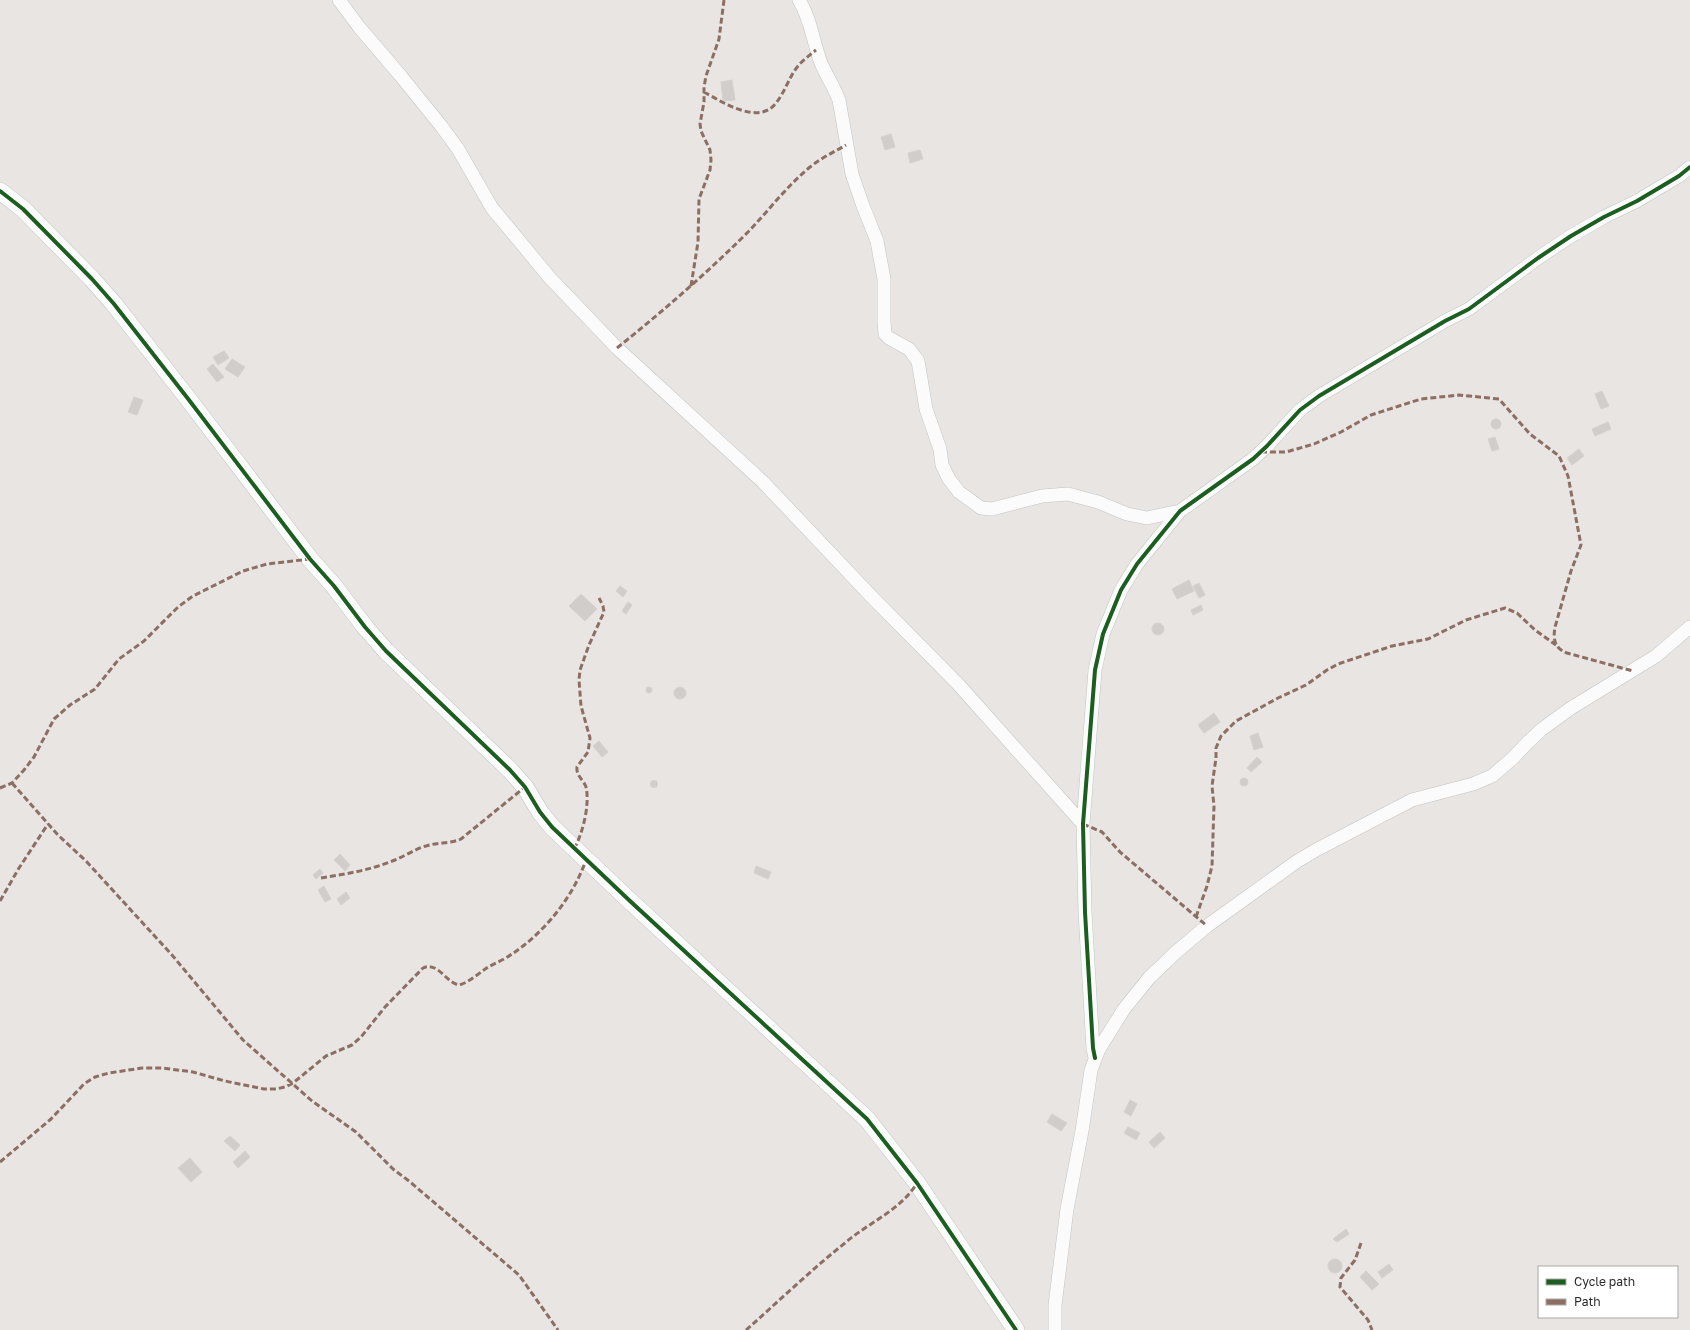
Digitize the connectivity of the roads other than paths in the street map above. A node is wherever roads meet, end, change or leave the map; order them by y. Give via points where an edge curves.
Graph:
1 (339, 0) edge
2 (799, 0) edge
3 (1690, 167) edge
4 (0, 192) edge
5 (1180, 511) junction
6 (1690, 627) edge
7 (1083, 824) junction
8 (1096, 1058) junction
9 (1016, 1330) edge
10 (1056, 1330) edge

1 - 7 street via 442,126 492,208 550,278 617,348 763,482 958,684
2 - 5 street via 821,64 839,100 852,174 877,240 884,278 885,334 909,349 918,361 926,409 940,449 942,465 949,480 959,492 981,508 992,509 1042,496 1068,494 1147,518
3 - 5 street via 1637,202 1571,236 1469,309 1319,396 1300,410 1253,459
4 - 9 street via 28,214 114,304 310,559 386,651 510,770 525,786 552,828 867,1119 917,1183
5 - 7 street via 1137,564 1121,590 1103,634 1095,670
6 - 8 street via 1656,656 1571,708 1542,730 1492,776 1473,784 1412,800 1316,850 1207,926 1145,983 1124,1009
7 - 8 street via 1092,1040
8 - 10 street via 1091,1070 1068,1209 1056,1305

